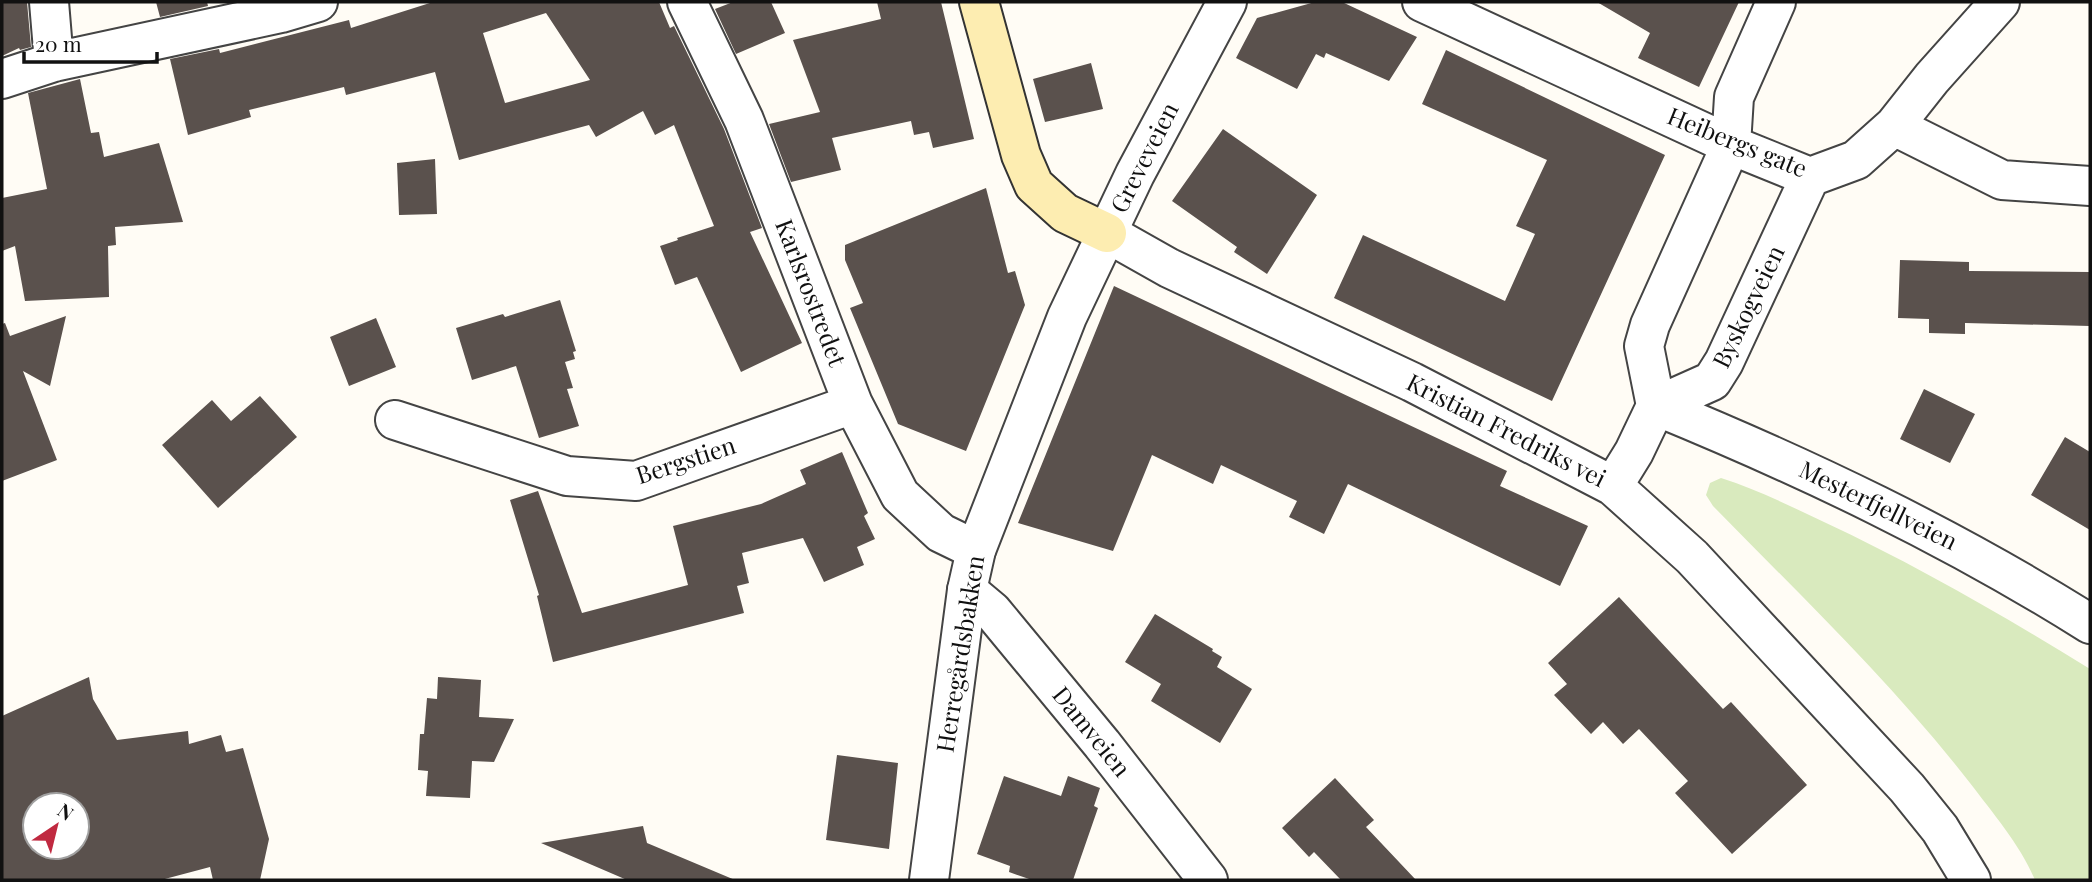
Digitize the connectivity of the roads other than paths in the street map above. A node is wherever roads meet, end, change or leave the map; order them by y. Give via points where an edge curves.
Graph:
1 (49, 2) edge
2 (318, 2) edge
3 (687, 2) edge
4 (979, 2) edge
5 (1227, 2) edge
6 (1422, 2) edge
7 (1776, 2) edge
8 (2000, 2) edge
9 (54, 62) junction
10 (2, 79) edge
11 (1894, 126) junction
12 (1731, 145) junction
13 (1810, 177) junction
14 (2090, 186) edge
15 (1107, 233) junction
16 (1067, 317) joint
17 (853, 404) junction
18 (1656, 406) junction
19 (395, 420) dead end
20 (1614, 486) junction
21 (976, 550) junction
22 (967, 590) junction
23 (2090, 624) edge
24 (929, 880) edge
25 (1208, 880) edge
26 (1971, 880) edge

1 - 9 street
2 - 9 street
3 - 17 street, Karlsrostredet via 744,120
4 - 15 main road via 1020,155 1034,185 1065,213
5 - 15 street, Greveveien
6 - 12 street, Heibergs gate
7 - 12 street via 1734,97
8 - 11 street
9 - 10 street
11 - 13 street, Heibergs gate via 1856,160
11 - 14 street via 2002,180
12 - 13 street, Heibergs gate
12 - 18 street via 1650,325 1644,346
13 - 18 street, Byskogveien via 1712,381
15 - 16 street, Greveveien
15 - 20 street, Kristian Fredriks vei via 1169,268 1412,382
16 - 21 street, Herregårdsbakken
17 - 19 street, Bergstien via 636,481 566,477
17 - 21 street, Karlsrostredet via 900,495 941,533
18 - 20 street
18 - 23 street, Mesterfjellveien via 1762,450 1951,541
20 - 26 street, Kristian Fredriks vei via 1692,557 1907,788 1940,829
21 - 22 street, Herregårdsbakken
22 - 24 street, Herregårdsbakken
22 - 25 street, Damveien via 992,611

